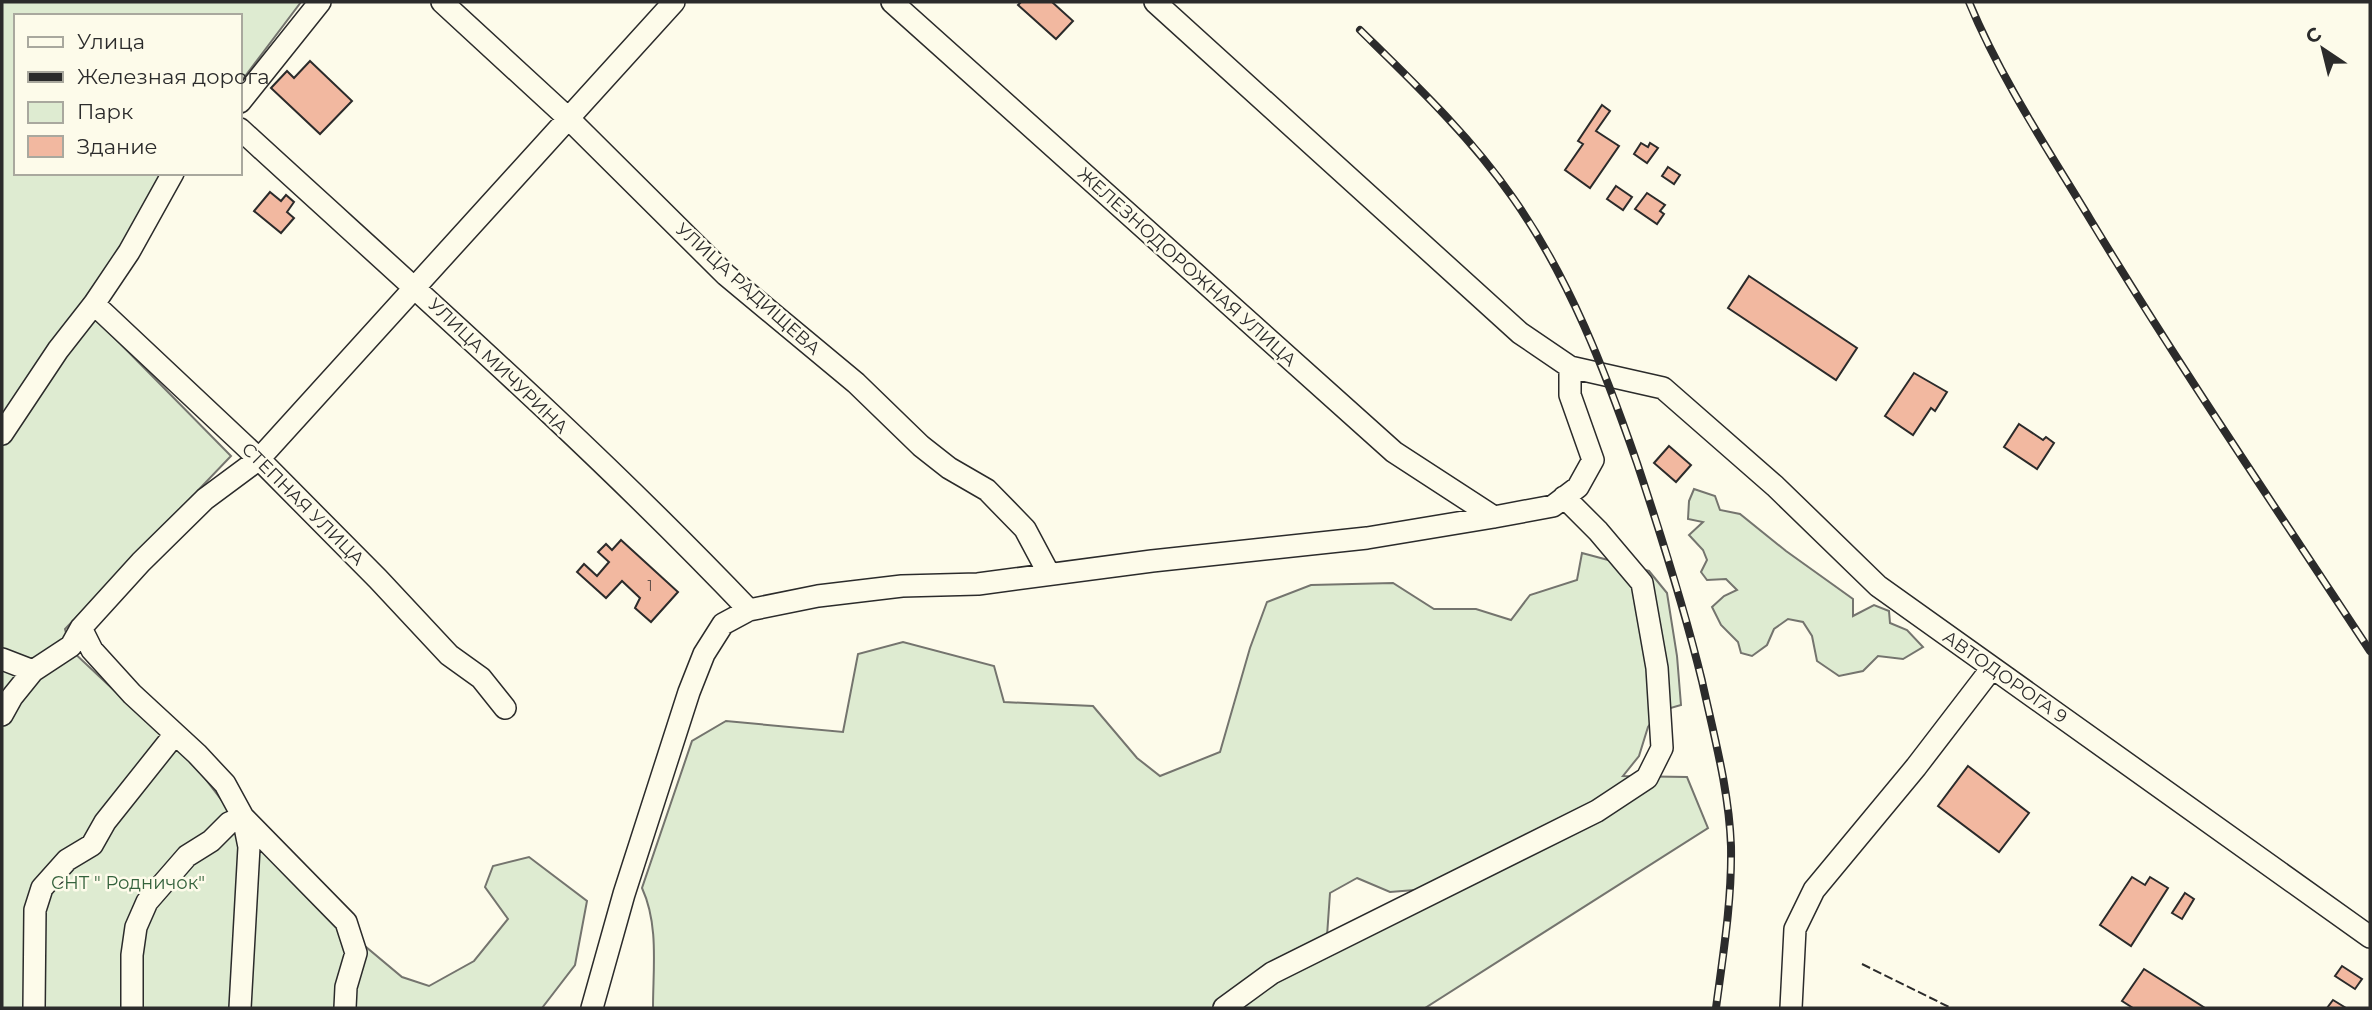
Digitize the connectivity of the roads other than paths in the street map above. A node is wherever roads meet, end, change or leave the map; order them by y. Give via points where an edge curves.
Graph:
1 (320, 2) edge
2 (442, 2) edge
3 (674, 2) edge
4 (892, 2) edge
5 (1155, 2) edge
6 (242, 100) edge
7 (568, 118) junction
8 (242, 131) edge
9 (172, 175) edge
10 (416, 287) junction
11 (94, 304) junction
12 (1570, 367) junction
13 (2, 434) edge
14 (259, 459) junction
15 (1564, 497) junction
16 (1494, 517) junction
17 (1049, 574) junction
18 (749, 610) junction
19 (81, 628) junction
20 (2, 659) edge
21 (1993, 668) junction
22 (33, 671) junction
23 (505, 708) dead end
24 (2, 715) edge
25 (175, 734) junction
26 (243, 817) junction
27 (2370, 937) edge
28 (34, 1008) edge
29 (132, 1008) edge
30 (240, 1008) edge
31 (345, 1008) edge
32 (592, 1008) edge
33 (1224, 1008) edge
34 (1791, 1008) edge

1 - 6 street
2 - 7 street, УЛИЦА РАДИЩЕВА
3 - 7 street
4 - 16 street, ЖЕЛЕЗНОДОРОЖНАЯ УЛИЦА via 1394,452
5 - 12 street via 1520,332
7 - 10 street
7 - 17 street, УЛИЦА РАДИЩЕВА via 726,275 856,383 921,446 987,490 1025,528
8 - 10 street, УЛИЦА МИЧУРИНА
9 - 11 street
10 - 14 street
10 - 18 street, УЛИЦА МИЧУРИНА via 684,542
11 - 13 street
11 - 14 street, СТЕПНАЯ УЛИЦА
12 - 15 street via 1570,395 1593,460 1578,487
12 - 21 street, АВТОДОРОГА 9 via 1663,388 1775,486 1878,586
14 - 19 street via 205,499
14 - 23 street, СТЕПНАЯ УЛИЦА via 449,655 481,678
15 - 16 street via 1553,506
15 - 33 street via 1642,583 1657,668 1662,748 1647,778 1597,811 1272,974
16 - 17 street via 1367,538
17 - 18 street via 818,596
18 - 32 street via 723,624 704,654 689,692
19 - 22 street via 72,646
19 - 25 street via 92,650
20 - 22 street
21 - 27 street, АВТОДОРОГА 9
21 - 34 street via 1814,890 1795,929
22 - 24 street
25 - 26 street via 225,784
25 - 28 street via 92,845 67,860 42,888 35,910
26 - 29 street via 187,856 147,902 136,927 132,954
26 - 30 street via 249,847
26 - 31 street via 346,922 356,953

